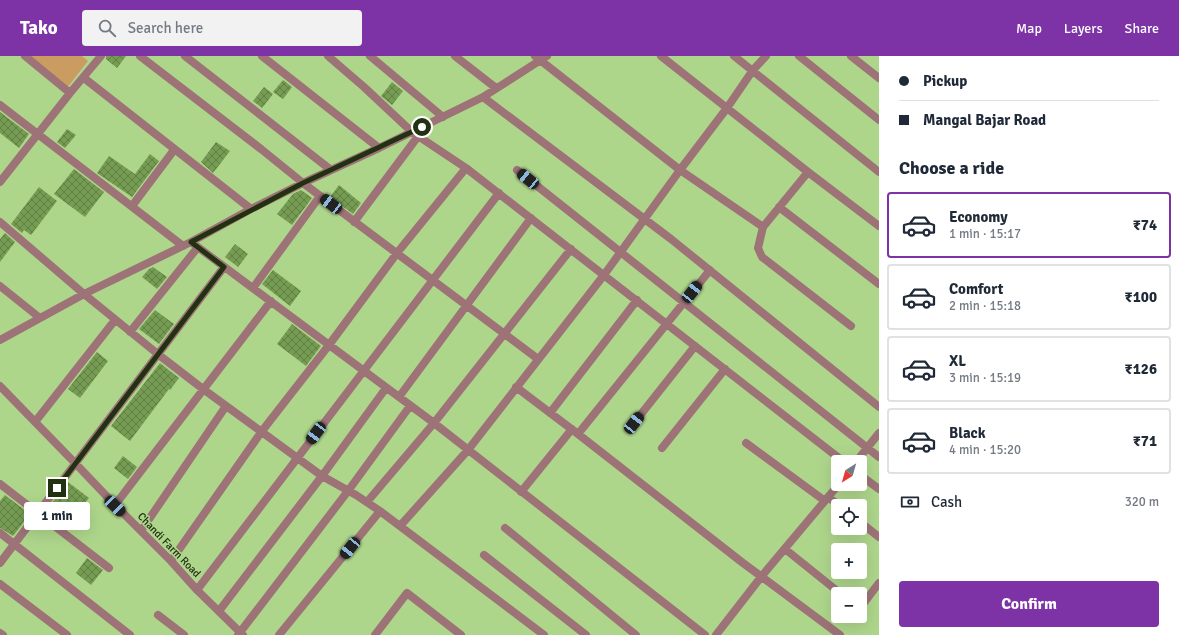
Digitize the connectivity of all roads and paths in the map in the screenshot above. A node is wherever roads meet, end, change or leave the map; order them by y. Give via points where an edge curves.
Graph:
1 (25, 56) edge
2 (101, 56) edge
3 (140, 56) edge
4 (185, 56) edge
5 (262, 56) edge
6 (328, 56) edge
7 (370, 56) edge
8 (455, 56) edge
9 (661, 56) edge
10 (734, 56) edge
11 (766, 56) edge
12 (799, 56) edge
13 (851, 56) edge
14 (541, 57) edge
15 (753, 70) junction
16 (84, 78) junction
17 (879, 78) edge
18 (496, 88) junction
19 (70, 93) junction
20 (483, 97) junction
21 (0, 105) edge
22 (727, 108) junction
23 (443, 117) junction
24 (879, 120) edge
25 (38, 134) junction
26 (415, 134) junction
27 (379, 148) junction
28 (174, 150) junction
29 (466, 168) junction
30 (331, 170) junction
31 (517, 170) dead end
32 (680, 170) junction
33 (808, 172) junction
34 (879, 172) edge
35 (0, 182) edge
36 (303, 183) junction
37 (499, 193) junction
38 (320, 196) junction
39 (132, 206) junction
40 (779, 207) junction
41 (251, 209) junction
42 (531, 218) junction
43 (645, 219) junction
44 (0, 222) edge
45 (354, 222) junction
46 (879, 226) edge
47 (764, 227) junction
48 (194, 244) junction
49 (183, 246) junction
50 (571, 249) junction
51 (620, 252) junction
52 (397, 253) junction
53 (224, 267) junction
54 (710, 270) junction
55 (604, 275) junction
56 (432, 280) junction
57 (879, 284) edge
58 (0, 286) edge
59 (253, 288) junction
60 (84, 294) junction
61 (637, 300) junction
62 (271, 301) junction
63 (684, 303) junction
64 (466, 305) junction
65 (40, 318) junction
66 (115, 320) junction
67 (667, 324) junction
68 (851, 326) dead end
69 (130, 332) junction
70 (506, 334) junction
71 (1, 339) edge
72 (329, 345) junction
73 (695, 346) junction
74 (158, 355) junction
75 (538, 359) junction
76 (725, 369) junction
77 (363, 371) junction
78 (0, 386) edge
79 (516, 387) junction
80 (386, 388) junction
81 (203, 389) junction
82 (399, 397) junction
83 (226, 406) junction
84 (410, 406) junction
85 (879, 407) edge
86 (550, 413) junction
87 (35, 422) junction
88 (434, 423) junction
89 (634, 423) dead end
90 (262, 431) junction
91 (575, 432) junction
92 (879, 433) edge
93 (746, 443) dead end
94 (662, 448) dead end
95 (867, 448) junction
96 (468, 450) junction
97 (835, 455) edge
98 (862, 455) edge
99 (879, 457) edge
100 (297, 458) junction
101 (75, 463) junction
102 (322, 476) junction
103 (867, 480) edge
104 (0, 484) edge
105 (879, 490) edge
106 (348, 491) junction
107 (833, 491) edge
108 (521, 492) junction
109 (826, 499) junction
110 (367, 502) junction
111 (831, 502) edge
112 (115, 506) junction
113 (380, 511) junction
114 (38, 513) junction
115 (400, 526) junction
116 (505, 528) dead end
117 (867, 528) edge
118 (141, 531) junction
119 (0, 533) edge
120 (879, 537) edge
121 (14, 544) junction
122 (785, 549) junction
123 (484, 555) dead end
124 (171, 561) junction
125 (0, 563) edge
126 (109, 568) dead end
127 (761, 577) junction
128 (879, 583) edge
129 (0, 584) edge
130 (833, 587) edge
131 (197, 590) junction
132 (867, 599) edge
133 (219, 611) junction
134 (158, 615) dead end
135 (0, 633) edge
136 (240, 634) edge
137 (3, 635) edge
138 (67, 635) edge
139 (130, 635) edge
140 (184, 635) edge
141 (279, 635) edge
142 (375, 635) edge
143 (460, 635) edge
144 (544, 635) edge
145 (586, 635) edge
146 (636, 635) edge
147 (705, 635) edge
148 (716, 635) edge
149 (840, 635) edge

1 - 19 street
2 - 16 street
3 - 36 street
4 - 30 street
5 - 27 street
6 - 26 street
7 - 23 street
8 - 18 street
9 - 22 street
10 - 15 street
11 - 15 street
12 - 24 street
13 - 17 street
14 - 18 street
14 - 32 street
15 - 22 street
15 - 34 street
16 - 19 street
16 - 28 street
18 - 20 street
19 - 25 street
20 - 23 street
20 - 43 street
21 - 25 street
22 - 32 street
22 - 33 street
23 - 26 street
25 - 35 street
25 - 39 street
26 - 27 street
26 - 29 street
26 - 45 street
27 - 30 street
28 - 39 street
28 - 41 street
29 - 37 street
29 - 52 street
30 - 36 street
31 - 51 street
32 - 43 street
32 - 47 street
33 - 40 street
33 - 46 street
36 - 38 street
36 - 41 street
37 - 42 street
37 - 56 street
38 - 45 street
38 - 59 street
39 - 49 street
40 - 47 street
40 - 57 street
41 - 48 street
42 - 50 street
42 - 64 street
43 - 51 street
43 - 54 street
44 - 60 street
45 - 52 street
47 - 68 street via 758,248 762,257
48 - 49 street
48 - 53 street
48 - 69 street
49 - 60 street
50 - 55 street
50 - 70 street
51 - 55 street
51 - 63 street
52 - 56 street
52 - 72 street
53 - 59 street
53 - 74 street
54 - 63 street
54 - 85 street
55 - 61 street
55 - 75 street
56 - 64 street
56 - 77 street
58 - 65 street
59 - 62 street
60 - 65 street
60 - 66 street
61 - 67 street
61 - 86 street
62 - 72 street
62 - 81 street
63 - 67 street
63 - 95 street
64 - 70 street
64 - 82 street
65 - 71 street
66 - 69 street
66 - 87 street
67 - 73 street
67 - 91 street
69 - 74 street
70 - 75 street
70 - 88 street
72 - 77 street
72 - 90 street
73 - 76 street
73 - 89 street
74 - 81 street
74 - 101 street
75 - 79 street
76 - 94 street
76 - 97 street
77 - 80 street
77 - 100 street
78 - 87 street, Chandi Farm Road
79 - 86 street
79 - 96 street
80 - 82 street
80 - 102 street
81 - 83 street
81 - 112 street
82 - 84 street
83 - 90 street
83 - 118 street
84 - 88 street
84 - 106 street
86 - 91 street
87 - 101 street, Chandi Farm Road
88 - 96 street
88 - 110 street
90 - 100 street
90 - 124 street
91 - 108 street
91 - 127 street
92 - 95 street
93 - 109 street
95 - 98 street
95 - 99 street
96 - 108 street
96 - 115 street
100 - 102 street
100 - 131 street
101 - 112 street, Chandi Farm Road
101 - 114 street
102 - 106 street
102 - 133 street
103 - 105 street
104 - 114 street
106 - 110 street
106 - 136 street
107 - 109 street
108 - 147 street
109 - 111 street
109 - 122 street
110 - 113 street
112 - 118 street, Chandi Farm Road
113 - 115 street
113 - 141 street
114 - 121 street
114 - 126 street
115 - 144 street
116 - 146 street
117 - 120 street
118 - 124 street, Chandi Farm Road
119 - 121 street
121 - 125 street
121 - 139 street
122 - 127 street
122 - 130 street
123 - 145 street
124 - 131 street, Chandi Farm Road
127 - 148 street
127 - 149 street
128 - 132 street
129 - 138 street
131 - 133 street, Chandi Farm Road
133 - 136 street, Chandi Farm Road
134 - 140 street
135 - 137 street
142 - 143 street via 407,594

